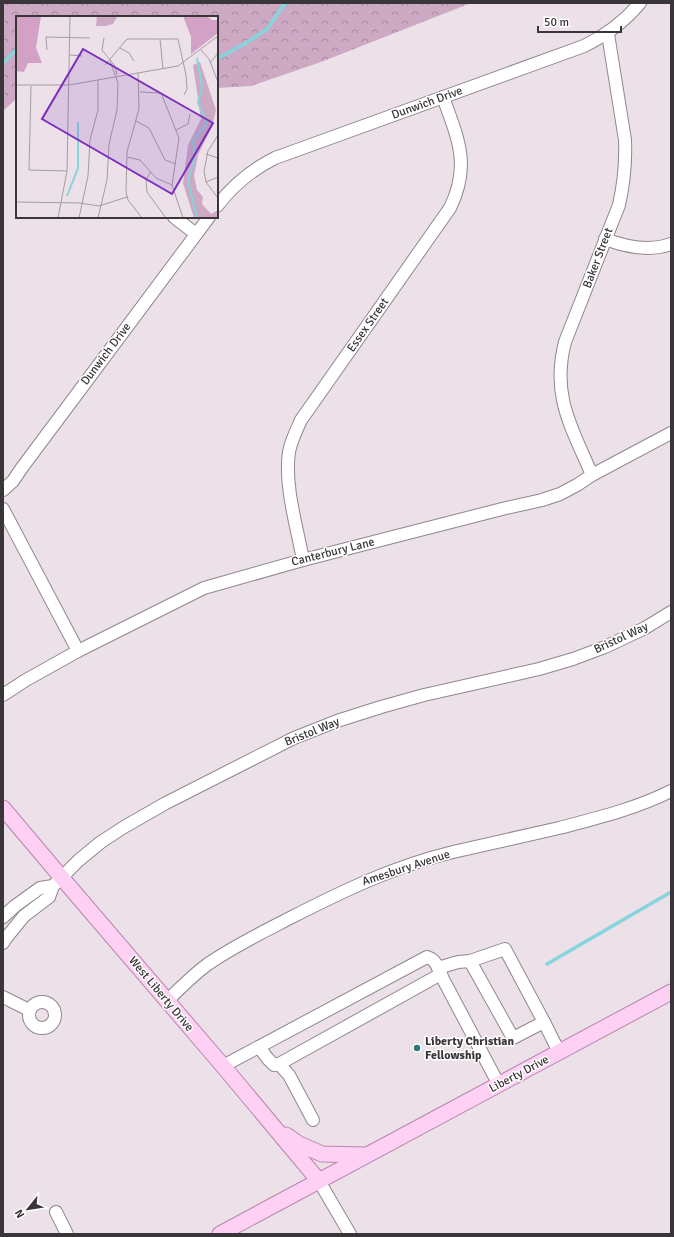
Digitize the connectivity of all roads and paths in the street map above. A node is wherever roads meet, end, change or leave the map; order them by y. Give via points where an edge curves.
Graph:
1 (640, 3) edge
2 (608, 34) junction
3 (443, 97) junction
4 (218, 205) edge
5 (175, 218) edge
6 (208, 218) edge
7 (196, 234) junction
8 (605, 239) junction
9 (671, 244) edge
10 (671, 433) edge
11 (592, 475) junction
12 (3, 490) edge
13 (3, 509) edge
14 (303, 560) junction
15 (671, 612) edge
16 (78, 651) junction
17 (3, 695) edge
18 (671, 791) edge
19 (3, 808) edge
20 (58, 882) junction
21 (15, 906) junction
22 (24, 916) junction
23 (3, 917) edge
24 (6, 930) edge
25 (3, 943) edge
26 (470, 961) junction
27 (439, 971) junction
28 (671, 992) edge
29 (3, 997) edge
30 (167, 1001) junction
31 (29, 1010) dead end
32 (544, 1022) junction
33 (259, 1047) junction
34 (559, 1052) junction
35 (279, 1064) junction
36 (223, 1066) junction
37 (498, 1084) junction
38 (313, 1120) dead end
39 (274, 1127) junction
40 (366, 1156) junction
41 (319, 1181) junction
42 (56, 1212) dead end
43 (67, 1234) edge
44 (220, 1234) edge
45 (350, 1234) edge

1 - 2 street, Dunwich Drive
2 - 3 street, Dunwich Drive via 584,46
2 - 8 street, Baker Street via 626,157 619,205
3 - 4 street, Dunwich Drive via 275,158 250,172
3 - 14 street, Essex Street via 460,150 461,172 450,208 301,420 294,435 289,456 289,484
5 - 7 street
6 - 7 street, Dunwich Drive
7 - 12 street, Dunwich Drive via 13,481
8 - 9 street via 636,248
8 - 11 street, Baker Street via 565,342 559,372 562,401
10 - 11 street, Canterbury Lane
11 - 14 street, Canterbury Lane via 560,494 542,500
13 - 16 street
14 - 16 street, Canterbury Lane via 204,588
15 - 20 street, Bristol Way via 645,628 573,659 380,707 294,738 124,827 79,860
16 - 17 street, Canterbury Lane
18 - 30 street, Amesbury Avenue via 601,818 452,852 379,875 344,890 229,950 184,983
19 - 20 main road, West Liberty Drive
20 - 21 street via 40,888
20 - 22 street, Bristol Way via 49,897
20 - 30 main road, West Liberty Drive
21 - 22 street
21 - 23 street
22 - 24 street, Bristol Way
24 - 25 street, Bristol Way
26 - 27 street via 458,962
26 - 32 street via 505,949
26 - 32 street via 513,1038
27 - 33 street via 432,959 427,957
27 - 35 street
27 - 37 street
28 - 34 main road, Liberty Drive
29 - 31 street
30 - 36 main road, West Liberty Drive
32 - 34 street
33 - 35 street via 268,1059 274,1064
33 - 36 street
34 - 37 main road, Liberty Drive
35 - 38 street via 290,1075
36 - 39 main road, West Liberty Drive
37 - 40 main road, Liberty Drive
39 - 40 main road via 299,1144 322,1154
39 - 41 main road, West Liberty Drive
40 - 41 main road, Liberty Drive
41 - 44 main road, Liberty Drive
41 - 45 street
42 - 43 street

